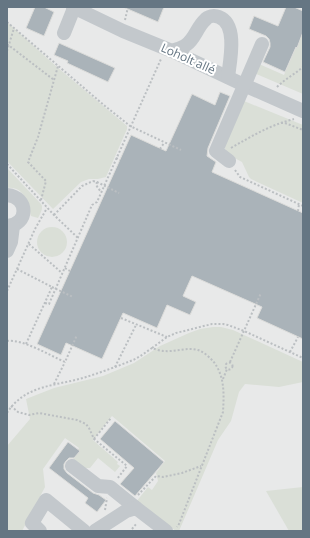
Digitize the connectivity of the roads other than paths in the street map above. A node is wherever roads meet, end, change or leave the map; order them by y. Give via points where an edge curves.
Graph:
1 (74, 7) edge
2 (64, 33) dead end
3 (262, 44) dead end
4 (168, 50) junction
5 (228, 77) junction
6 (244, 85) junction
7 (299, 115) edge
8 (224, 157) road end
9 (7, 195) edge
10 (10, 226) edge
11 (7, 251) edge
12 (72, 466) dead end
13 (134, 506) junction
14 (100, 528) edge
15 (40, 531) edge
16 (84, 531) edge
17 (166, 531) edge

1 - 2 street
1 - 4 street, Loholt allé
3 - 6 street
4 - 5 street, Loholt allé
4 - 5 street via 187,45 204,20 211,16 220,17 228,24 231,33
5 - 6 street, Loholt allé
6 - 7 street, Loholt allé
6 - 8 street via 216,151
9 - 10 street via 17,198 24,212 20,221
10 - 11 street via 11,242
12 - 13 street via 98,486 110,487
13 - 14 street
13 - 17 street
15 - 16 street via 32,523 46,500

